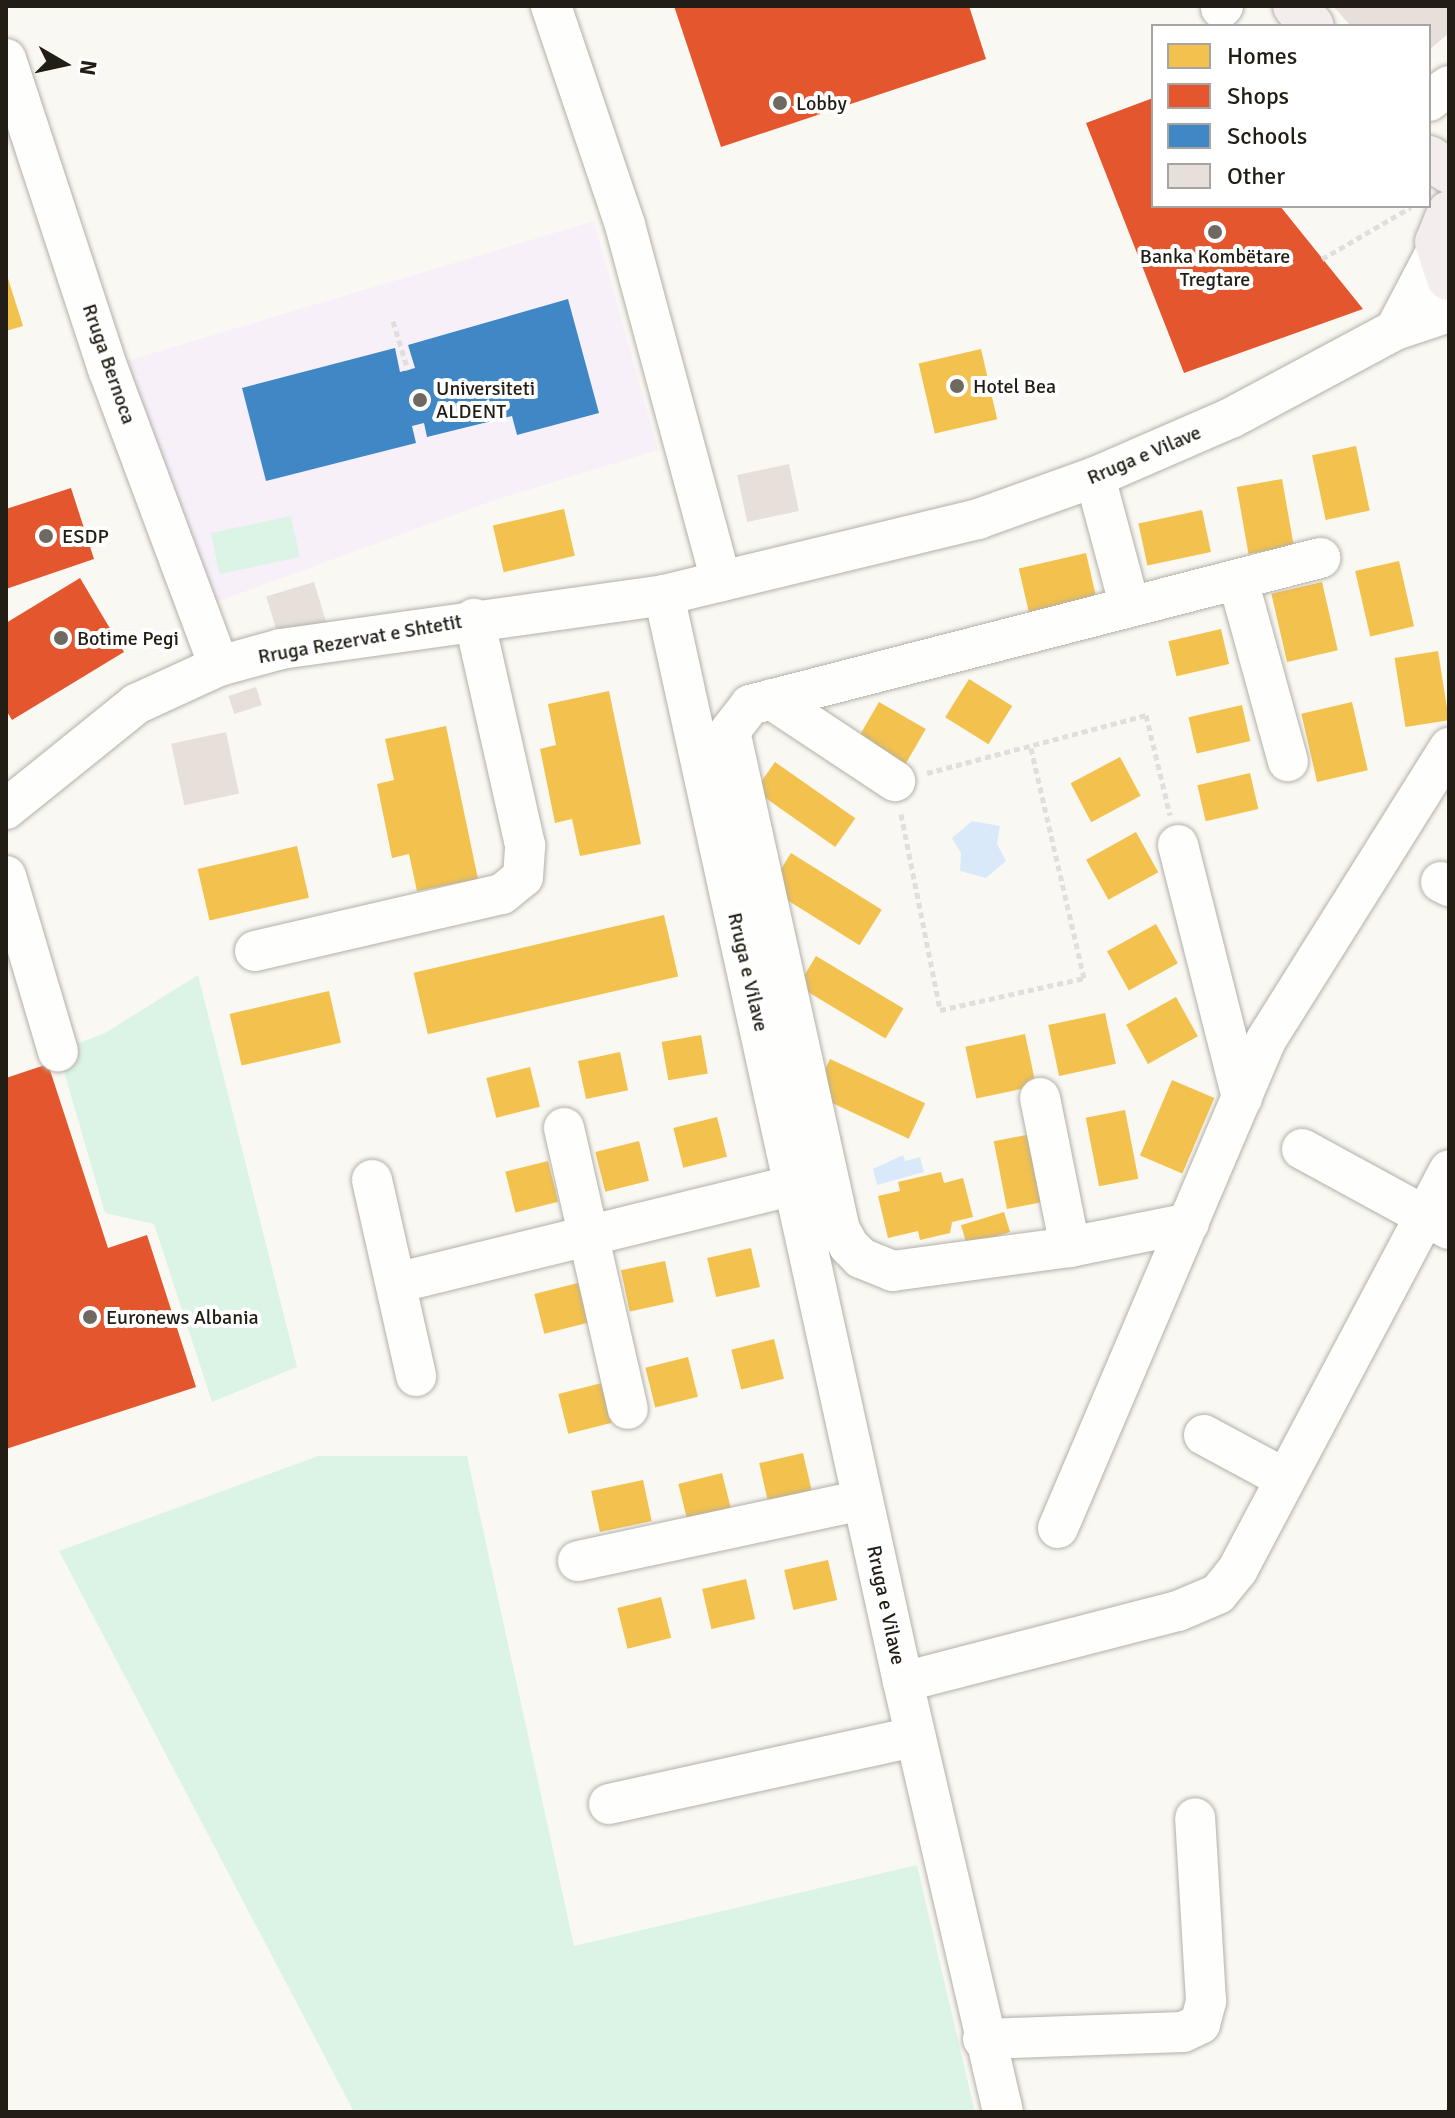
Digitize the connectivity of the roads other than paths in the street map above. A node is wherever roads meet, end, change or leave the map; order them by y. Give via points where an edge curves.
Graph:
1 (551, 6) edge
2 (1295, 6) edge
3 (1310, 24) edge
4 (6, 59) edge
5 (1449, 86) edge
6 (1431, 100) edge
7 (1431, 159) edge
8 (1449, 171) edge
9 (1436, 231) edge
10 (1449, 312) edge
11 (1395, 330) junction
12 (1095, 477) junction
13 (1320, 558) dead end
14 (1238, 580) junction
15 (721, 581) junction
16 (664, 595) junction
17 (1129, 604) junction
18 (474, 619) junction
19 (219, 666) junction
20 (771, 699) junction
21 (1449, 748) edge
22 (1288, 761) dead end
23 (895, 781) road end
24 (6, 809) edge
25 (1178, 845) road end
26 (6, 876) edge
27 (255, 951) dead end
28 (58, 1051) dead end
29 (1040, 1098) dead end
30 (1242, 1098) junction
31 (564, 1128) dead end
32 (1302, 1149) dead end
33 (1449, 1170) edge
34 (372, 1180) dead end
35 (795, 1185) junction
36 (1436, 1222) edge
37 (1189, 1223) junction
38 (588, 1238) junction
39 (1070, 1247) junction
40 (861, 1258) junction
41 (813, 1278) junction
42 (396, 1283) junction
43 (416, 1376) dead end
44 (628, 1409) dead end
45 (1204, 1435) dead end
46 (1284, 1478) junction
47 (862, 1500) junction
48 (1058, 1528) dead end
49 (578, 1561) dead end
50 (903, 1682) junction
51 (915, 1737) junction
52 (609, 1804) dead end
53 (1195, 1818) dead end
54 (983, 2039) junction
55 (1003, 2112) edge

1 - 15 street via 625,225
2 - 3 main road
4 - 19 street, Rruga Bernoca via 108,369
5 - 6 street
7 - 8 main road
9 - 11 street
10 - 11 street, Rruga e Vilave
11 - 12 street, Rruga e Vilave via 1273,397
12 - 15 street, Rruga e Vilave via 978,519
12 - 17 street
13 - 14 street
14 - 17 street
14 - 22 street
15 - 16 street, Rruga e Vilave
16 - 18 street, Rruga Rezervat e Shtetit
16 - 35 street, Rruga e Vilave
17 - 20 street
18 - 19 street, Rruga Rezervat e Shtetit via 281,649
18 - 27 street via 525,845 523,877 502,894
19 - 24 street, Rruga Rezervat e Shtetit via 136,704
20 - 23 street
20 - 40 street via 740,711 729,742 840,1230
21 - 30 street via 1275,1022
25 - 30 street
26 - 28 street
29 - 39 street
30 - 37 street
31 - 38 street
32 - 36 street
33 - 36 street
34 - 42 street
35 - 38 street
35 - 41 street, Rruga e Vilave
36 - 46 street
37 - 39 street
37 - 48 street
38 - 42 street
38 - 44 street
39 - 40 street via 893,1271
40 - 41 street
41 - 47 street, Rruga e Vilave
42 - 43 street
45 - 46 street
46 - 50 street via 1228,1584 1205,1603
47 - 49 street
47 - 50 street, Rruga e Vilave
50 - 51 street, Rruga e Vilave
51 - 52 street
51 - 54 street, Rruga e Vilave
53 - 54 street via 1206,2001 1200,2024 1183,2032
54 - 55 street, Rruga e Vilave

